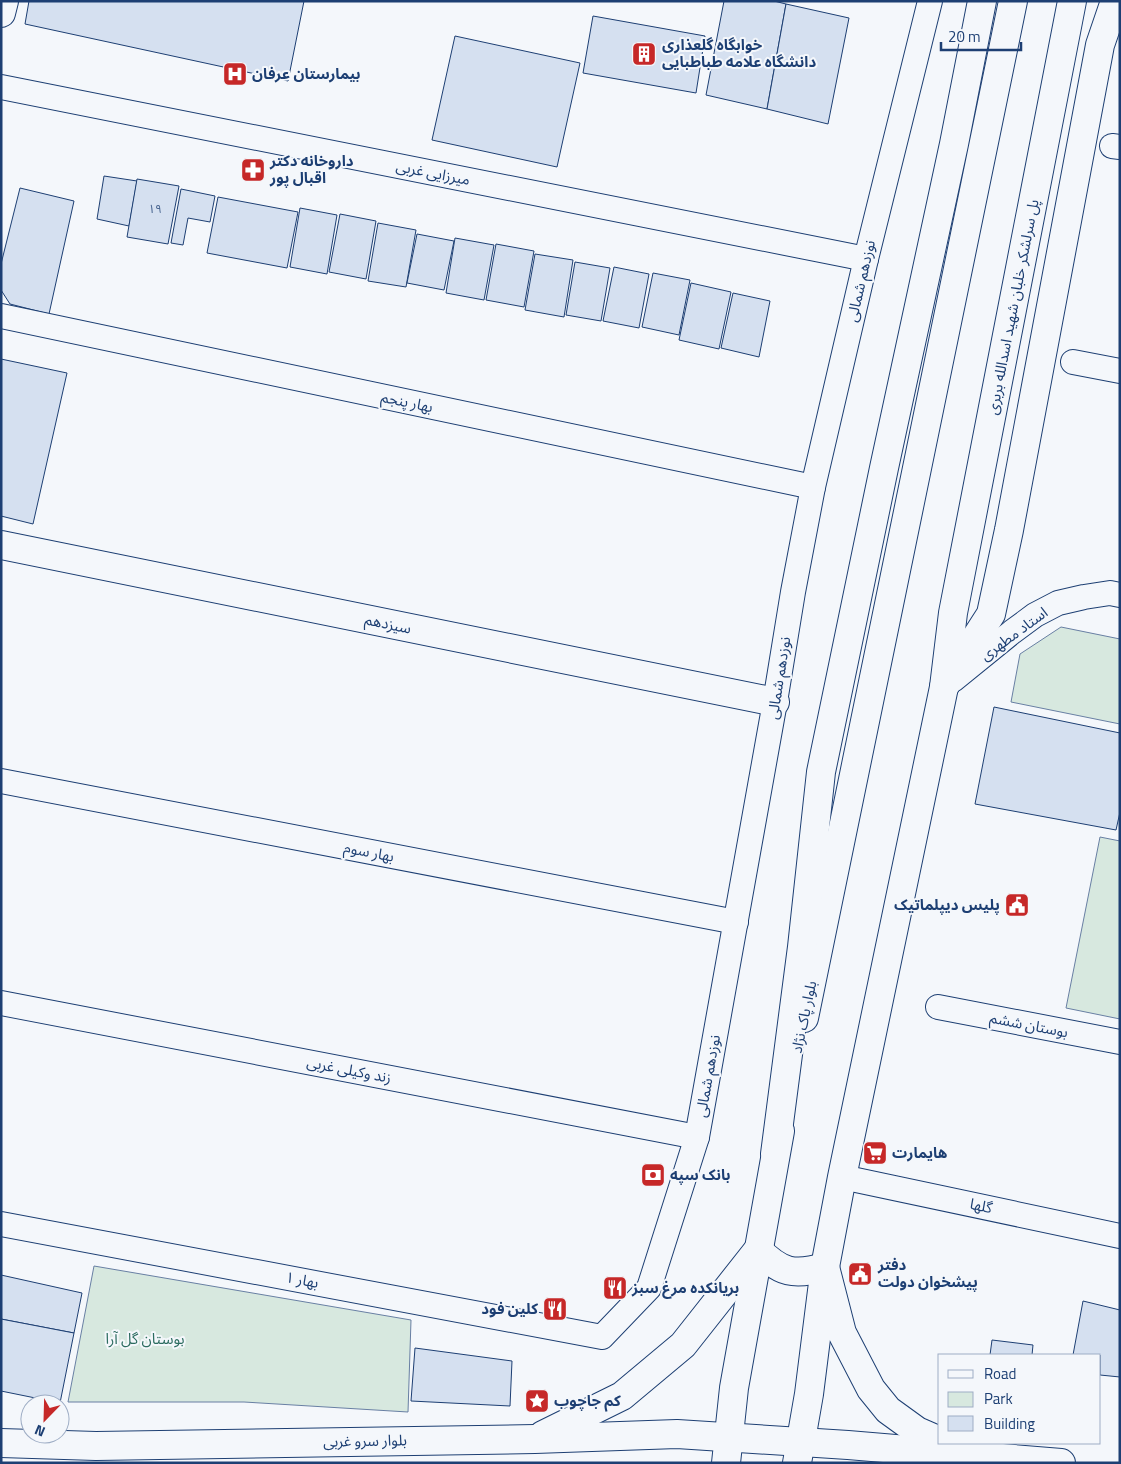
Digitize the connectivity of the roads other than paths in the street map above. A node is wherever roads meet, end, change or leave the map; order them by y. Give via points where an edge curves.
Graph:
1 (4, 1) edge
2 (930, 1) edge
3 (982, 1) edge
4 (1013, 1) edge
5 (1072, 1) edge
6 (1115, 1) edge
7 (1, 13) edge
8 (1, 87) edge
9 (866, 259) junction
10 (1, 316) edge
11 (1073, 362) dead end
12 (1120, 371) edge
13 (813, 488) junction
14 (1, 545) edge
15 (1120, 595) edge
16 (944, 687) junction
17 (775, 702) junction
18 (1, 781) edge
19 (736, 922) junction
20 (1, 1003) edge
21 (938, 1007) dead end
22 (1120, 1042) edge
23 (697, 1137) junction
24 (775, 1154) junction
25 (842, 1177) junction
26 (1, 1224) edge
27 (1120, 1236) edge
28 (758, 1250) junction
29 (825, 1267) junction
30 (602, 1337) joint
31 (535, 1439) junction
32 (938, 1441) edge
33 (1, 1443) edge
34 (945, 1444) edge
35 (728, 1450) edge
36 (799, 1452) edge
37 (968, 1455) junction
38 (1061, 1463) edge

1 - 7 main road
2 - 9 street, نوزدهم شمالی
3 - 24 main road via 821,772
4 - 24 main road, بلوار پاک نژاد
5 - 16 main road, پل سرلشکر خلبان شهید اسدالله بربری via 953,613
6 - 16 main road via 1100,45 991,614
8 - 9 street, میرزایی غربی
9 - 13 street, نوزدهم شمالی
10 - 13 street, بهار پنجم
11 - 12 street
13 - 17 street, نوزدهم شمالی
14 - 17 main road, سیزدهم
15 - 16 street, استاد مطهری via 1110,593 1084,597 1058,604 1035,616
16 - 25 main road
17 - 19 street, نوزدهم شمالی
18 - 19 street, بهار سوم
19 - 23 street, نوزدهم شمالی
20 - 23 street, زند وکیلی غربی
21 - 22 street, بوستان ششم
23 - 30 street, نوزدهم شمالی via 649,1288
24 - 28 main road, بلوار پاک نژاد
25 - 27 street, گلها
25 - 29 main road
26 - 30 street, بهار ۱
28 - 29 main road via 772,1263 789,1271 807,1272
28 - 31 main road via 683,1345 622,1396
28 - 35 main road, بلوار پاک نژاد via 734,1388
29 - 32 main road via 842,1333 871,1389 888,1410 917,1431
29 - 36 main road
31 - 33 main road, بلوار سرو غربی via 96,1446
31 - 35 main road, بلوار سرو غربی via 677,1434
34 - 37 main road
35 - 36 main road, بلوار سرو غربی
36 - 37 main road
37 - 38 main road

